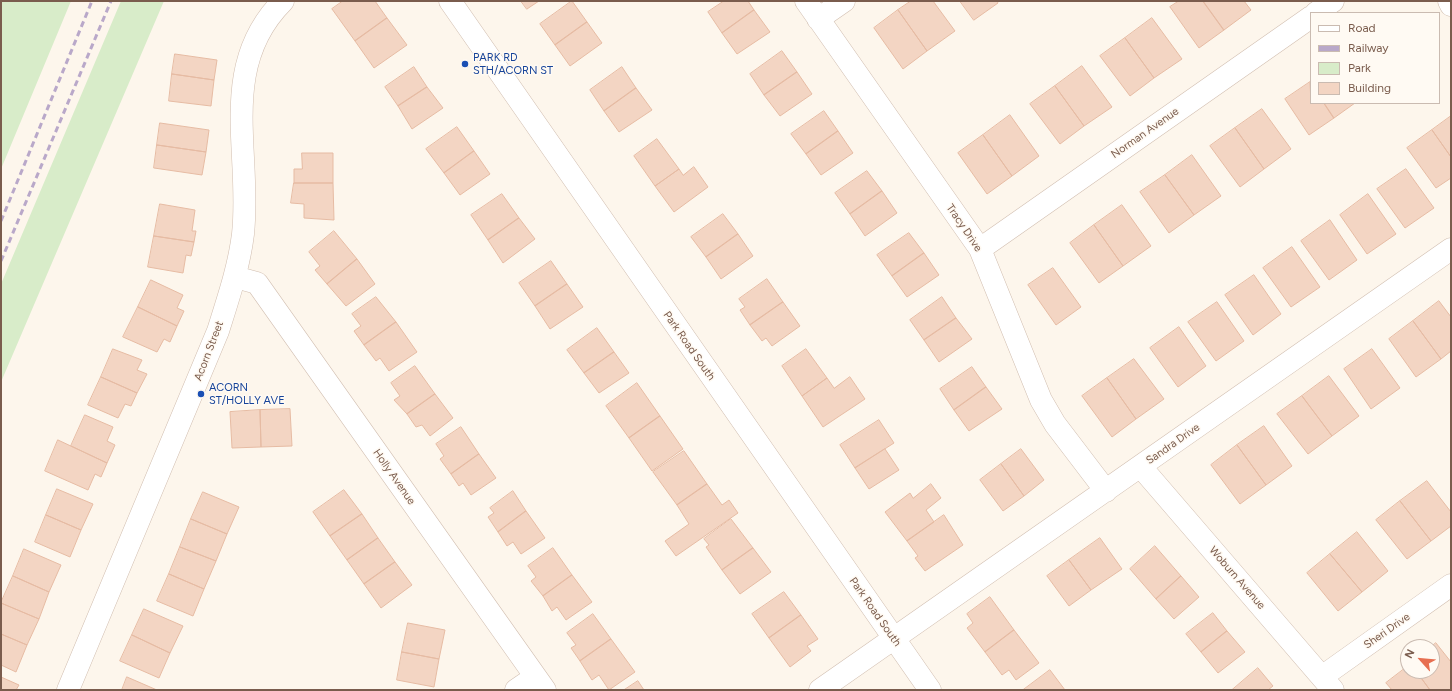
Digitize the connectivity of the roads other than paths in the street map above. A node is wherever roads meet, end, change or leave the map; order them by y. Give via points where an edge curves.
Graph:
1 (283, 1) edge
2 (450, 1) edge
3 (806, 1) edge
4 (844, 1) edge
5 (1333, 1) edge
6 (1449, 1) edge
7 (1451, 5) edge
8 (1317, 12) edge
9 (1310, 18) edge
10 (818, 19) junction
11 (980, 249) junction
12 (1451, 249) edge
13 (235, 277) junction
14 (1141, 467) junction
15 (1106, 491) junction
16 (1451, 585) edge
17 (893, 638) junction
18 (540, 683) edge
19 (1328, 683) edge
20 (68, 690) edge
21 (516, 690) edge
22 (820, 690) edge
23 (930, 690) edge

1 - 13 street, Acorn Street via 259,32 247,61 243,82 240,110 244,190 243,234
2 - 17 street, Park Road South
3 - 10 street, Tracy Drive
4 - 10 street
5 - 8 street
6 - 7 street
9 - 11 street, Norman Avenue
10 - 11 street, Tracy Drive
11 - 15 street, Tracy Drive via 1041,400 1055,424
12 - 14 street, Sandra Drive
13 - 18 street, Holly Avenue via 257,283
13 - 20 street, Acorn Street via 218,331
14 - 15 street, Sandra Drive
14 - 19 street, Woburn Avenue
15 - 17 street, Sandra Drive
16 - 19 street, Sheri Drive
17 - 22 street, Sandra Drive
17 - 23 street, Park Road South
18 - 21 street

